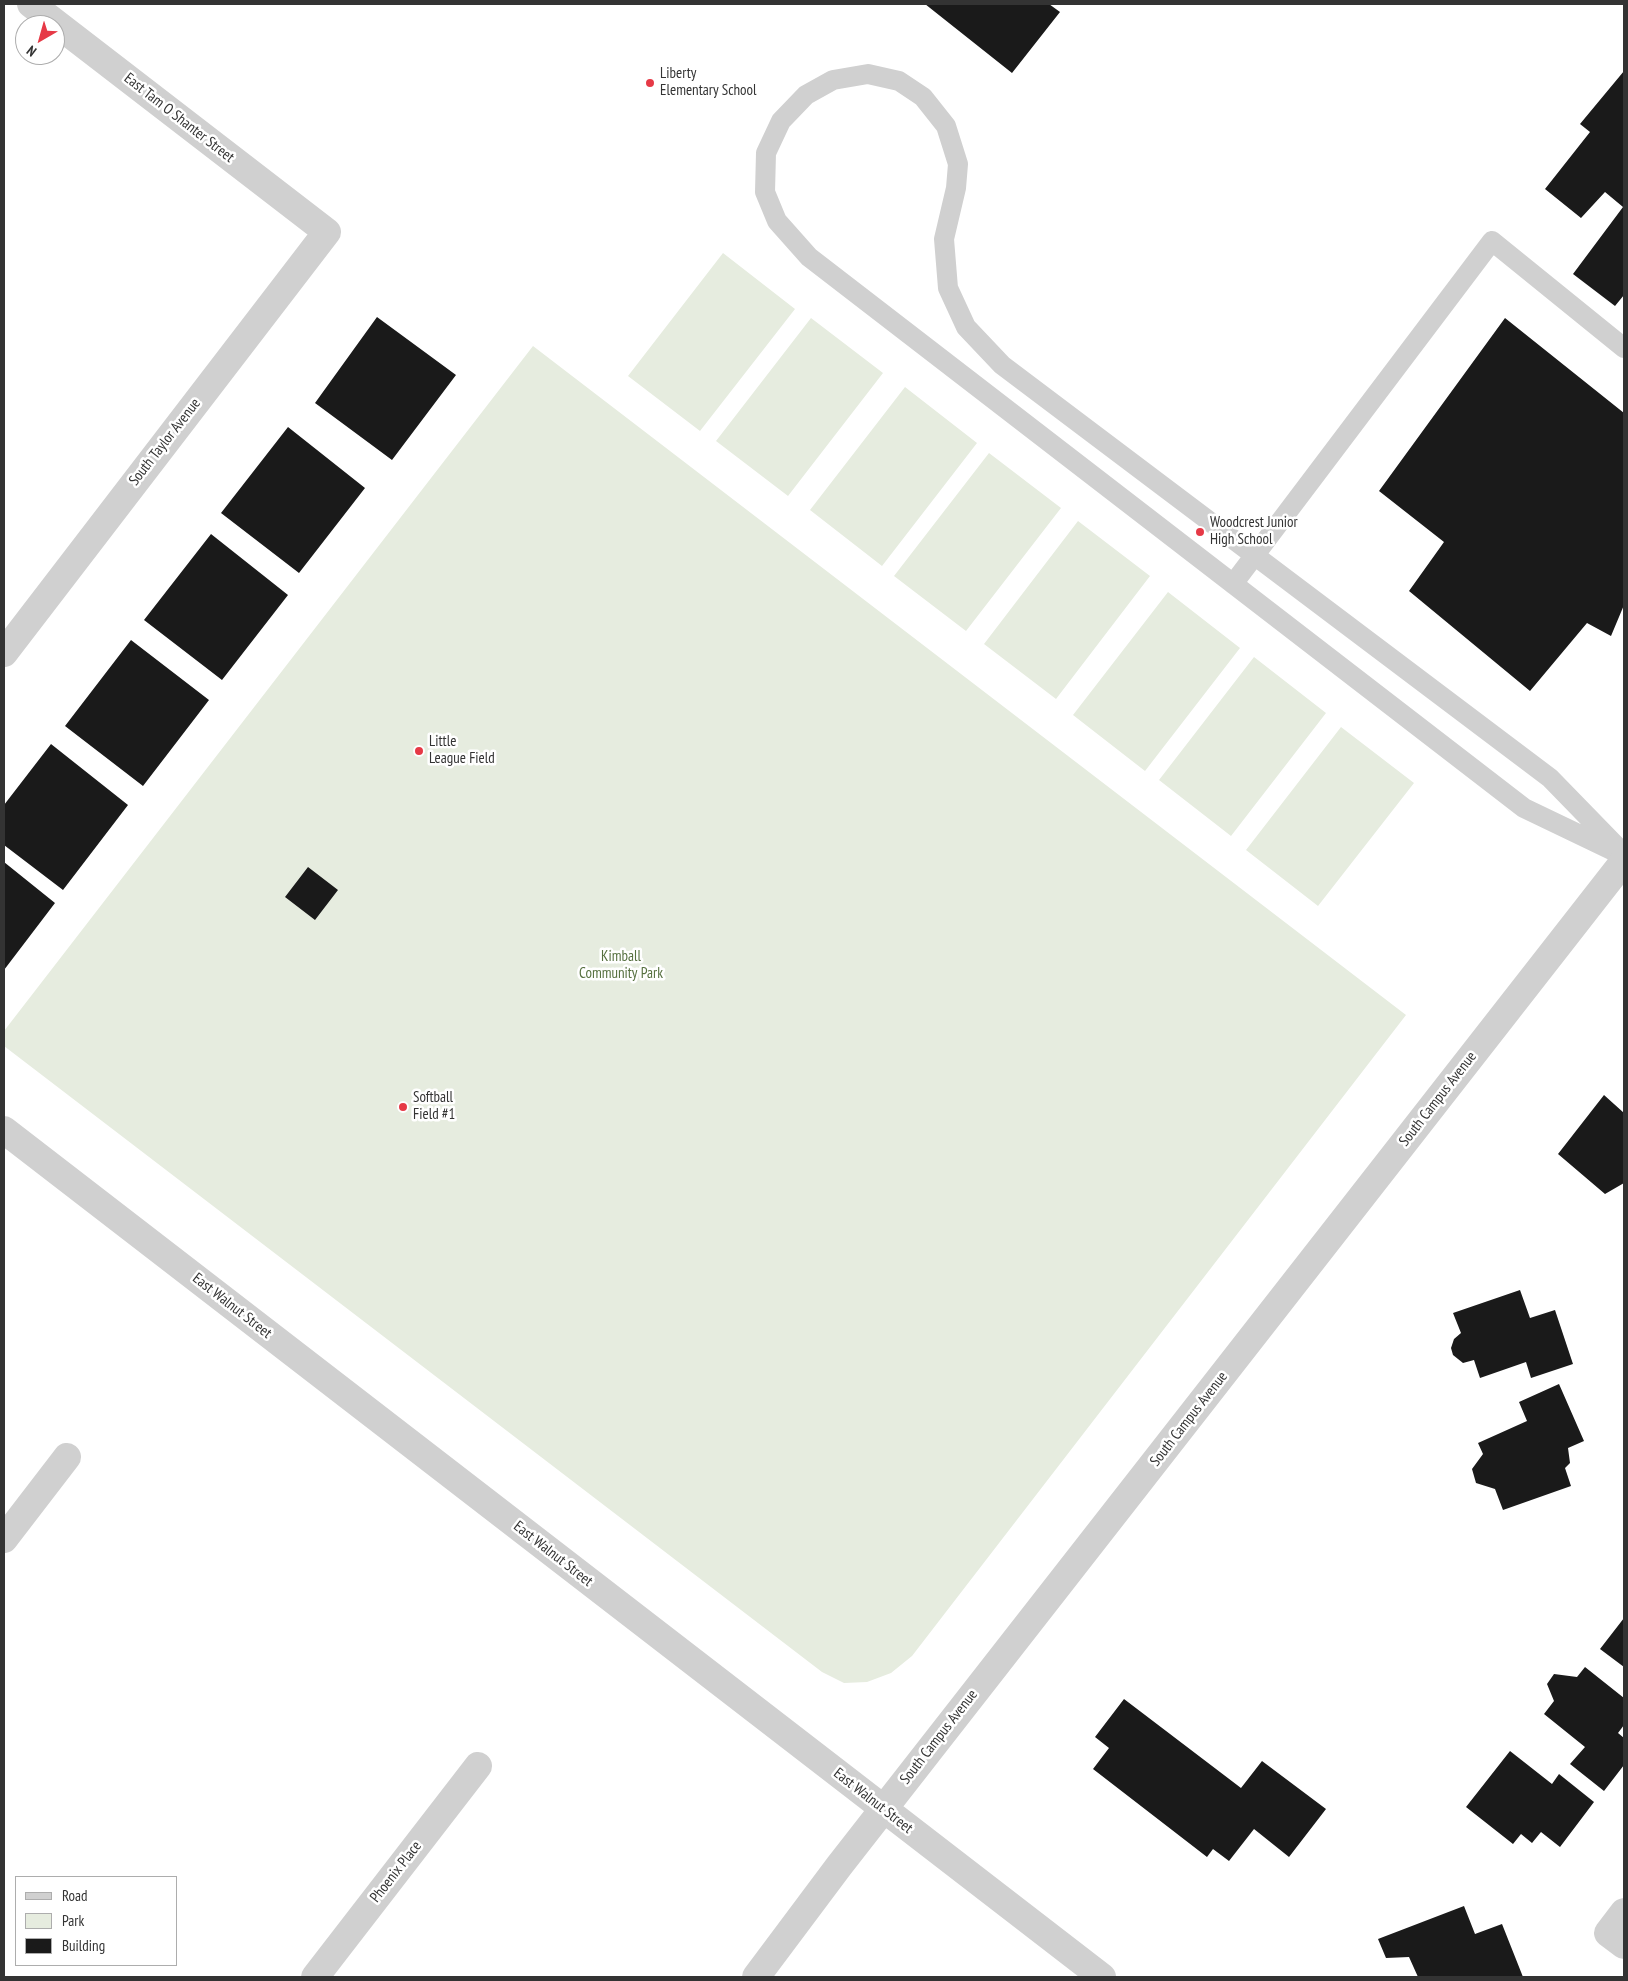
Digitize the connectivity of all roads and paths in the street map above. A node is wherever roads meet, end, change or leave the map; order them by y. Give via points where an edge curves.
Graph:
1 (31, 4) edge
2 (327, 232) joint
3 (1624, 348) edge
4 (1254, 555) junction
5 (1233, 584) junction
6 (4, 653) edge
7 (1624, 855) edge
8 (1624, 861) edge
9 (4, 1130) edge
10 (67, 1456) dead end
11 (4, 1539) edge
12 (478, 1766) dead end
13 (883, 1809) junction
14 (315, 1977) edge
15 (756, 1977) edge
16 (1102, 1977) edge

1 - 2 street, East Tam O Shanter Street
2 - 6 street, South Taylor Avenue
3 - 4 lane via 1492,241
4 - 5 lane
4 - 5 lane via 1002,365 966,327 948,288 944,240 958,164 946,126 924,97 899,81 868,74 833,80 806,95 781,121 766,153 765,192 777,221 809,257
4 - 7 lane via 1550,778
5 - 7 lane via 1524,808
8 - 13 street, South Campus Avenue
9 - 13 street, East Walnut Street
10 - 11 street
12 - 14 street, Phoenix Place
13 - 15 street, South Campus Avenue
13 - 16 street, East Walnut Street

